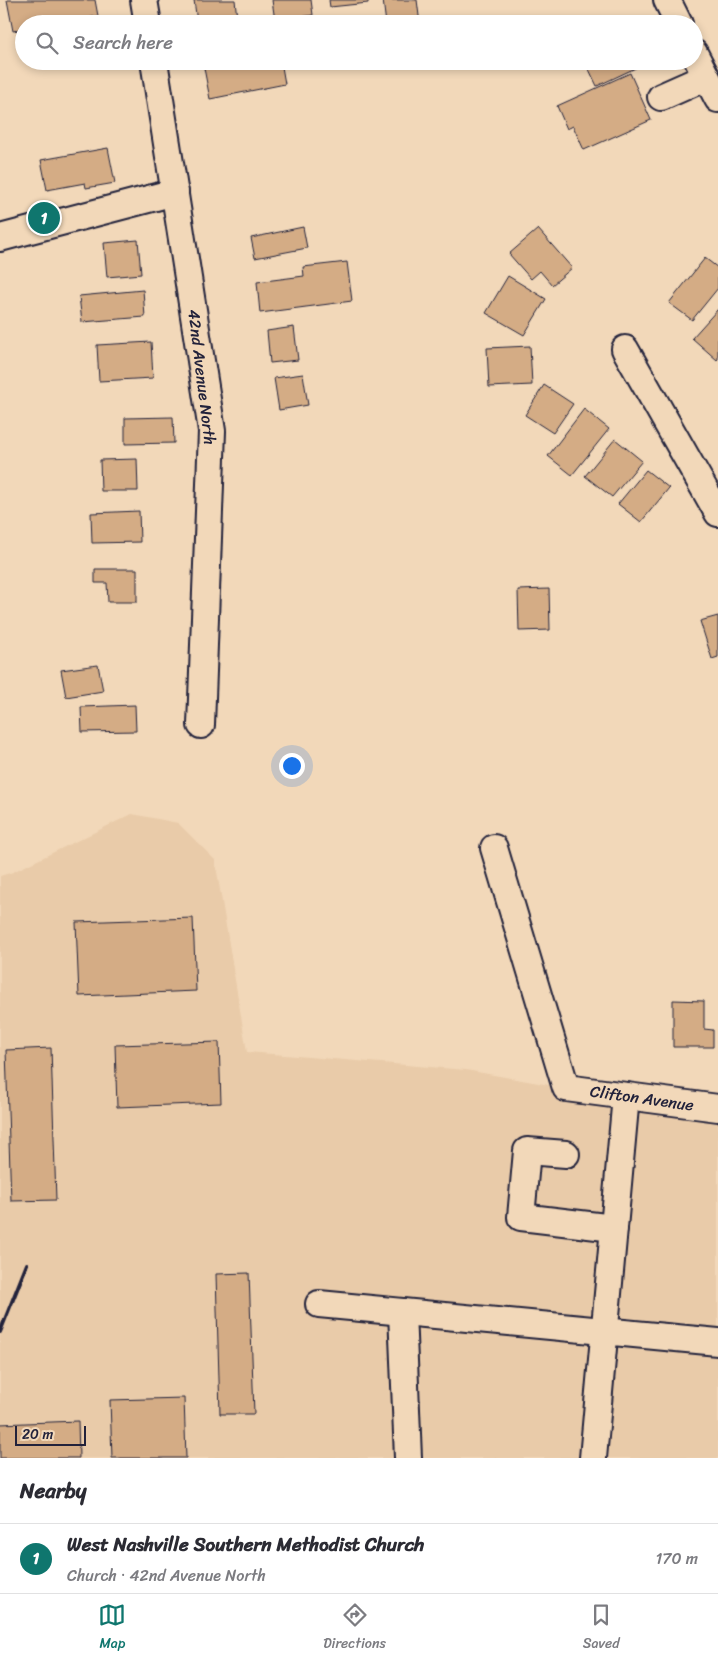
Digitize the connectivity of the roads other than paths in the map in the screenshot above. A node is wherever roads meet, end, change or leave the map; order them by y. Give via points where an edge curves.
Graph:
1 (144, 0) edge
2 (667, 0) edge
3 (146, 15) edge
4 (674, 15) edge
5 (155, 70) edge
6 (703, 70) edge
7 (712, 88) edge
8 (661, 97) dead end
9 (174, 192) junction
10 (0, 238) edge
11 (625, 349) dead end
12 (718, 513) edge
13 (201, 725) dead end
14 (494, 848) dead end
15 (626, 1096) junction
16 (718, 1108) edge
17 (566, 1154) dead end
18 (614, 1228) junction
19 (319, 1304) dead end
20 (402, 1312) junction
21 (606, 1330) junction
22 (718, 1342) edge
23 (408, 1458) edge
24 (593, 1458) edge

1 - 3 street
2 - 4 street
5 - 9 street, 42nd Avenue North
6 - 7 street
7 - 8 street
9 - 10 street
9 - 13 street, 42nd Avenue North via 212,432
11 - 12 street
14 - 15 street, Clifton Avenue via 566,1088
15 - 16 street, Clifton Avenue
15 - 18 street
17 - 18 street via 527,1151 521,1217
18 - 21 street
19 - 20 street
20 - 21 street
20 - 23 street
21 - 22 street
21 - 24 street

